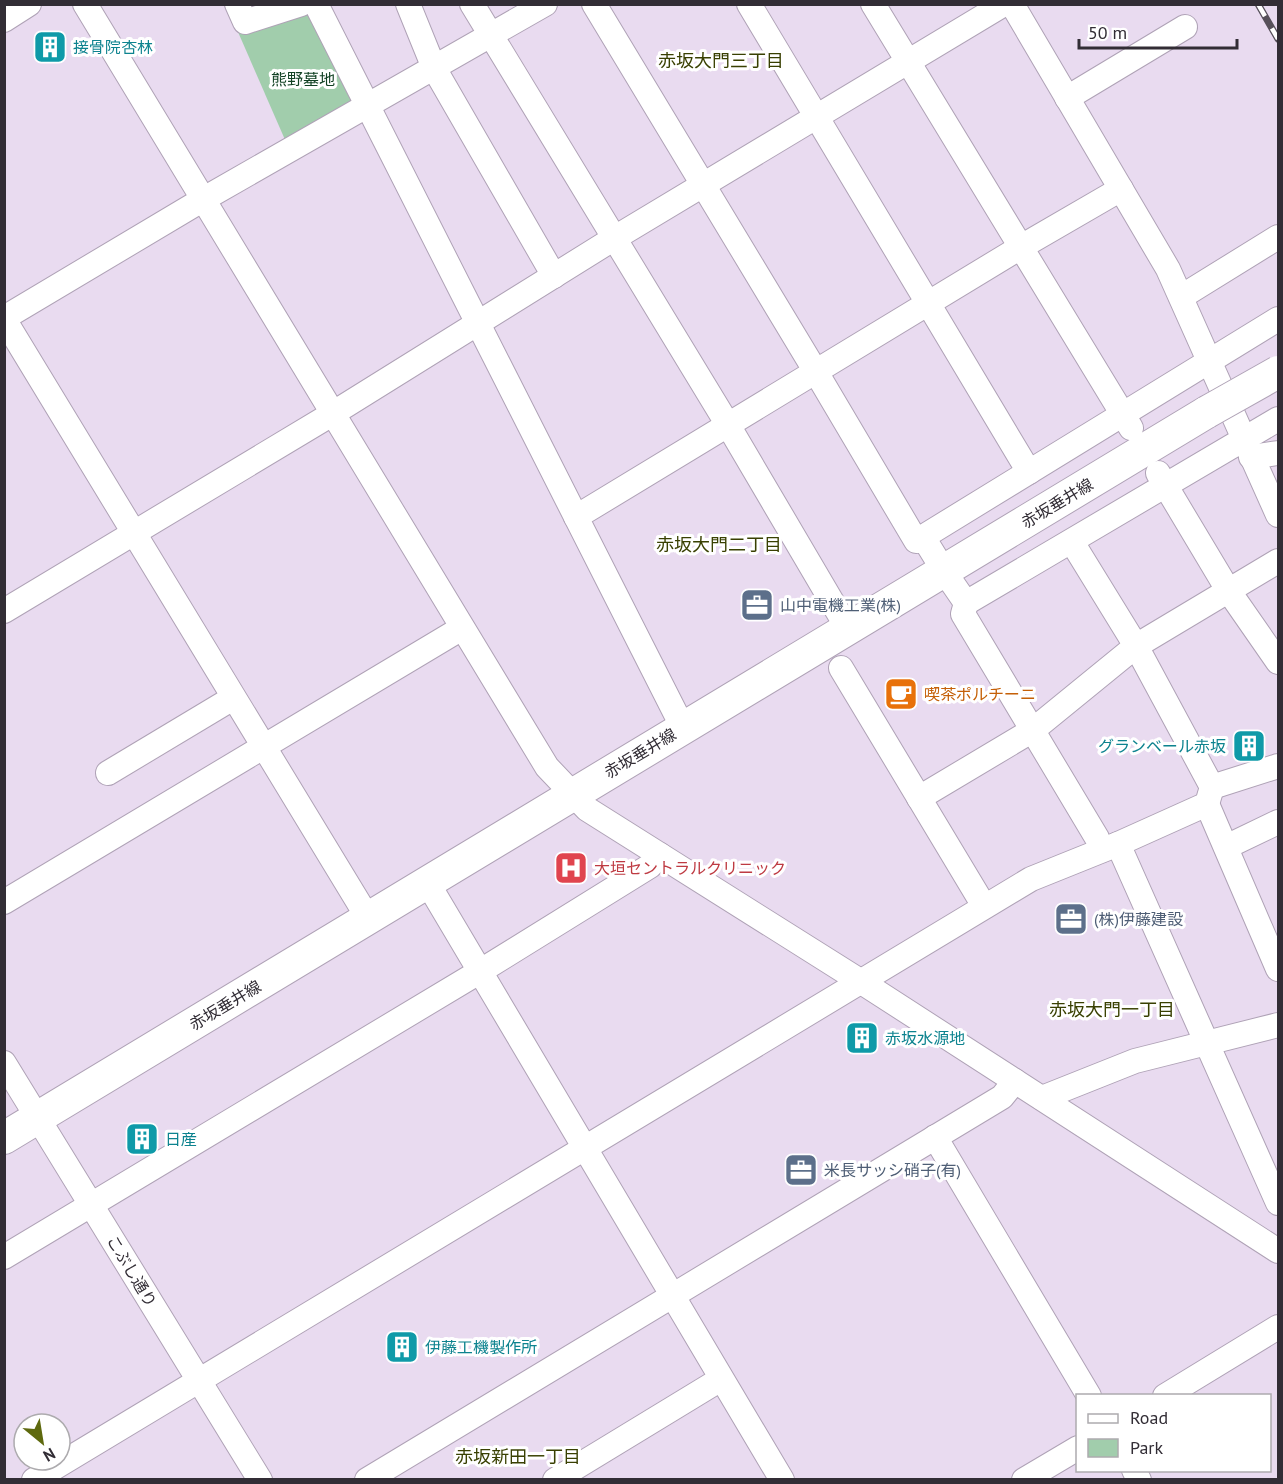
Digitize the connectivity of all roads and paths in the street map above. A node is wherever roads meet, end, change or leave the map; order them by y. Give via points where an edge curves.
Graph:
1 (29, 4) edge
2 (85, 4) edge
3 (237, 4) edge
4 (301, 4) edge
5 (316, 4) edge
6 (408, 4) edge
7 (472, 4) edge
8 (545, 4) edge
9 (594, 4) edge
10 (749, 4) edge
11 (873, 4) edge
12 (1004, 4) edge
13 (1012, 4) edge
14 (4, 20) edge
15 (1185, 27) dead end
16 (491, 36) junction
17 (908, 63) junction
18 (434, 68) junction
19 (1067, 98) junction
20 (367, 105) junction
21 (817, 117) junction
22 (702, 186) junction
23 (1121, 189) junction
24 (202, 200) junction
25 (1278, 237) edge
26 (613, 239) junction
27 (1021, 248) junction
28 (554, 276) junction
29 (1186, 294) junction
30 (928, 305) junction
31 (4, 318) edge
32 (1278, 319) edge
33 (477, 324) junction
34 (1215, 358) junction
35 (816, 372) junction
36 (1278, 372) edge
37 (332, 414) junction
38 (1126, 421) junction
39 (728, 425) junction
40 (1260, 443) edge
41 (1029, 472) junction
42 (1162, 478) junction
43 (1278, 515) edge
44 (576, 517) junction
45 (135, 533) junction
46 (923, 537) junction
47 (1072, 542) junction
48 (1278, 561) edge
49 (944, 571) junction
50 (1228, 590) junction
51 (966, 603) junction
52 (4, 611) edge
53 (462, 628) junction
54 (848, 629) junction
55 (1136, 646) junction
56 (1278, 662) edge
57 (841, 668) dead end
58 (233, 698) junction
59 (683, 728) junction
60 (1033, 730) junction
61 (263, 747) junction
62 (1278, 766) edge
63 (108, 772) dead end
64 (572, 795) junction
65 (1210, 796) junction
66 (920, 798) junction
67 (1278, 822) edge
68 (1110, 847) junction
69 (1226, 847) junction
70 (660, 855) junction
71 (427, 882) junction
72 (4, 902) edge
73 (984, 906) junction
74 (368, 918) junction
75 (1278, 969) edge
76 (479, 972) junction
77 (860, 981) junction
78 (1278, 1025) edge
79 (1207, 1043) junction
80 (5, 1065) edge
81 (1015, 1081) junction
82 (1042, 1098) junction
83 (38, 1118) junction
84 (935, 1137) junction
85 (4, 1138) edge
86 (584, 1150) junction
87 (1278, 1203) edge
88 (92, 1204) junction
89 (1278, 1251) edge
90 (4, 1257) edge
91 (672, 1297) junction
92 (1278, 1327) edge
93 (721, 1379) junction
94 (199, 1381) junction
95 (1088, 1394) edge
96 (1166, 1394) edge
97 (1076, 1449) edge
98 (560, 1478) edge
99 (778, 1478) edge
100 (34, 1479) edge
101 (260, 1479) edge
102 (367, 1479) edge
103 (1024, 1479) edge

1 - 14 street
2 - 24 street
3 - 4 street via 245,22
5 - 20 street
6 - 18 street
7 - 16 street
8 - 16 street
9 - 22 street
10 - 21 street
11 - 17 street
12 - 17 street
13 - 19 street
15 - 19 street
16 - 18 street
16 - 26 street
17 - 21 street
17 - 27 street
18 - 20 street
18 - 28 street
19 - 23 street
20 - 24 street
20 - 33 street
21 - 22 street
21 - 30 street
22 - 26 street
22 - 35 street
23 - 27 street
23 - 29 street
24 - 31 street
24 - 37 street
25 - 29 street
26 - 28 street
26 - 39 street
27 - 30 street
27 - 38 street
28 - 33 street
29 - 34 street
30 - 35 street
30 - 41 street
31 - 45 street
32 - 34 street
33 - 37 street
33 - 44 street
34 - 38 street
34 - 40 street
35 - 39 street
35 - 46 street via 915,541
36 - 49 main road, 赤坂垂井線, bridge
37 - 45 street
37 - 53 street
38 - 41 street
39 - 44 street
39 - 54 street
40 - 42 street
40 - 43 street
41 - 46 street
42 - 47 street
42 - 50 street
44 - 59 street
45 - 52 street
45 - 58 street
46 - 49 street
47 - 51 street
47 - 55 street
48 - 50 street
49 - 51 street
49 - 54 main road, 赤坂垂井線
50 - 55 street
50 - 56 street
51 - 60 street via 963,614
53 - 61 street
53 - 64 street via 547,767
54 - 59 main road, 赤坂垂井線
55 - 60 street
55 - 65 street
57 - 66 street
58 - 61 street
58 - 63 street
59 - 64 main road, 赤坂垂井線
60 - 66 street
60 - 68 street via 1097,838
61 - 72 street
61 - 74 street
62 - 65 street
64 - 70 street via 587,809
64 - 71 main road, 赤坂垂井線
65 - 68 street
65 - 69 street
66 - 73 street
67 - 69 street
68 - 73 street via 1031,879
68 - 79 street
69 - 75 street
70 - 76 street via 650,866
70 - 77 street
71 - 74 main road, 赤坂垂井線
71 - 76 street
73 - 77 street
74 - 83 main road, 赤坂垂井線
76 - 86 street
76 - 88 street
77 - 81 street
77 - 86 street
78 - 79 street
79 - 82 street via 1135,1061
79 - 87 street
80 - 83 street, こぶし通り
81 - 82 street
81 - 84 street via 1002,1097
82 - 89 street
83 - 85 main road, 赤坂垂井線
83 - 88 street, こぶし通り
84 - 91 street
84 - 95 street
86 - 91 street
86 - 94 street
88 - 90 street
88 - 94 street, こぶし通り
91 - 93 street
91 - 102 street
92 - 96 street
93 - 98 street
93 - 99 street
94 - 100 street
94 - 101 street, こぶし通り
97 - 103 street

